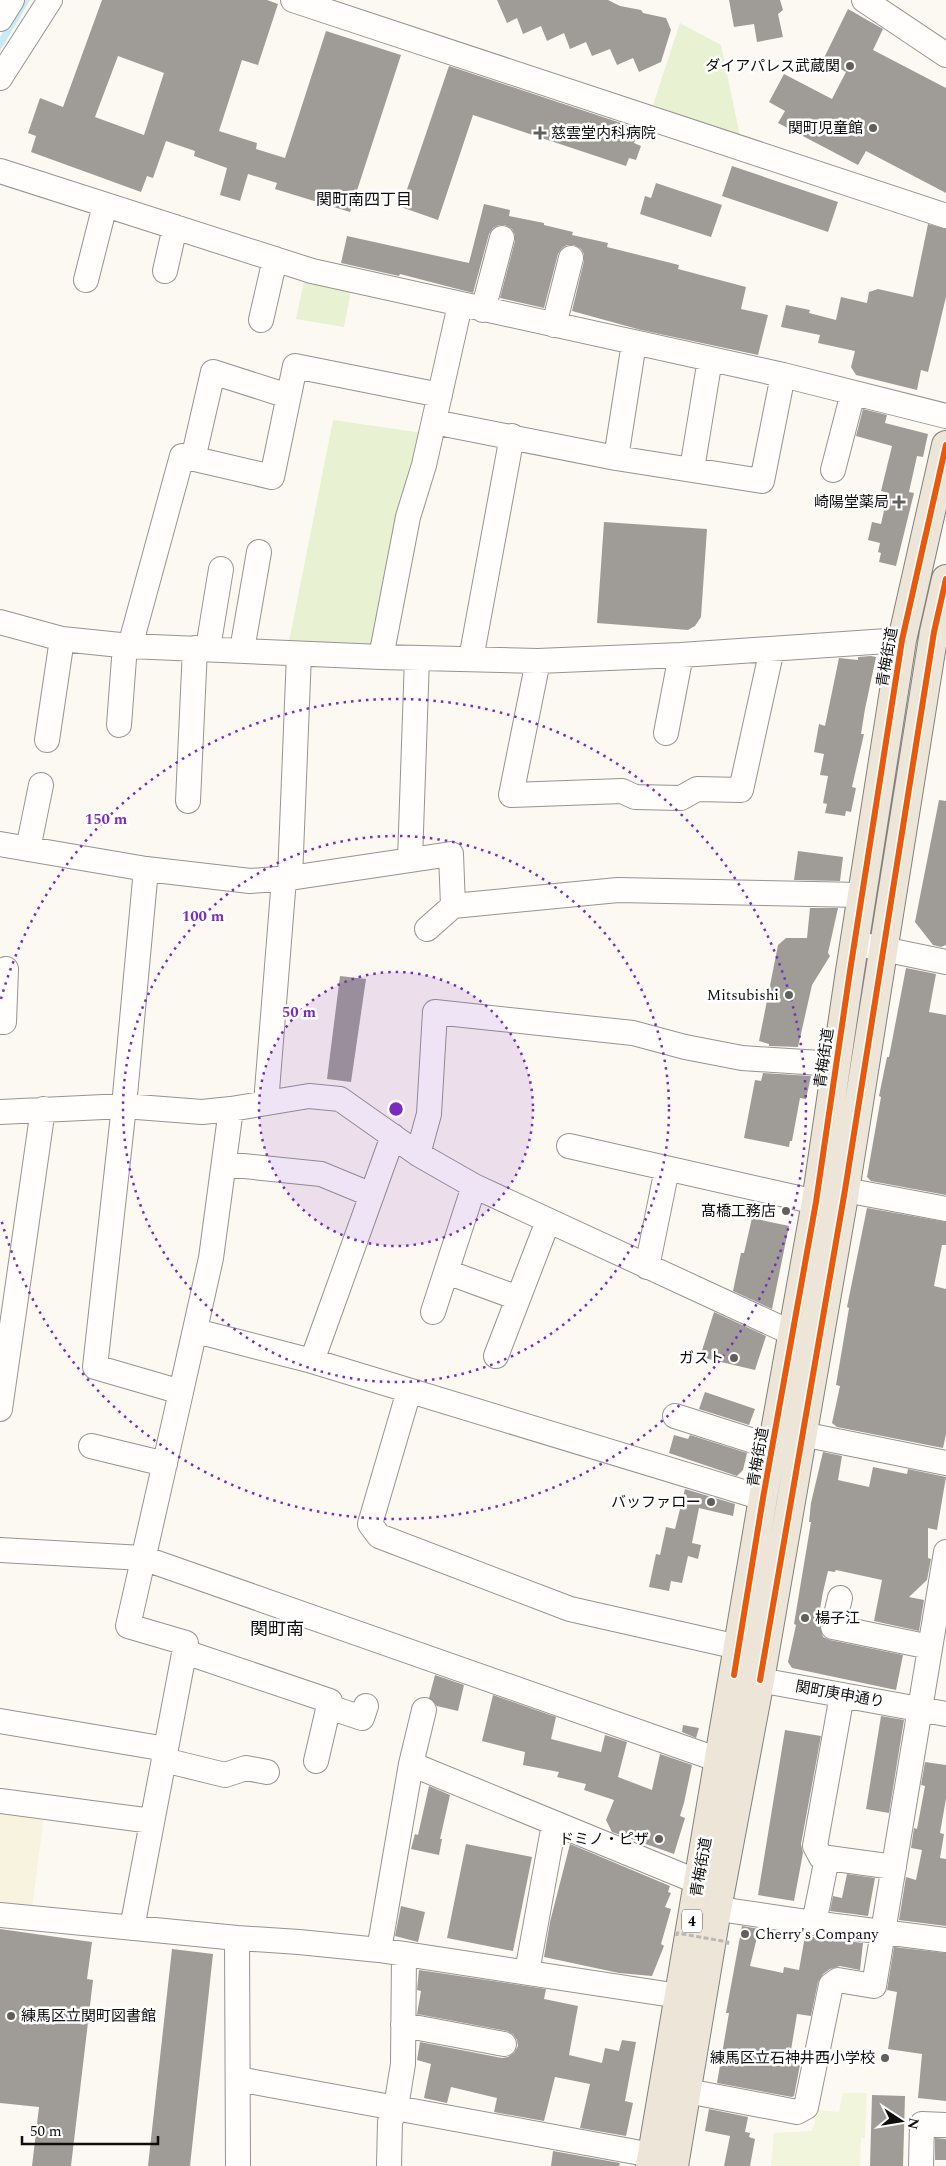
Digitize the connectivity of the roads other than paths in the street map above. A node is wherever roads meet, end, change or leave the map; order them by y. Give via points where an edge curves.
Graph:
1 (12, 0) edge
2 (50, 0) edge
3 (293, 0) edge
4 (864, 0) edge
5 (0, 19) edge
6 (946, 55) edge
7 (0, 78) edge
8 (0, 171) edge
9 (105, 205) junction
10 (946, 216) edge
11 (175, 227) junction
12 (502, 238) dead end
13 (571, 258) dead end
14 (275, 259) junction
15 (165, 271) dead end
16 (86, 280) dead end
17 (460, 305) junction
18 (483, 310) junction
19 (260, 320) dead end
20 (554, 325) junction
21 (634, 343) junction
22 (710, 360) junction
23 (783, 375) junction
24 (853, 393) junction
25 (440, 395) junction
26 (288, 396) junction
27 (946, 416) edge
28 (434, 422) junction
29 (512, 436) junction
30 (946, 445) edge
31 (616, 458) junction
32 (193, 459) junction
33 (692, 469) junction
34 (833, 470) dead end
35 (259, 552) dead end
36 (221, 568) dead end
37 (946, 579) edge
38 (0, 622) edge
39 (940, 633) edge
40 (62, 639) junction
41 (902, 640) junction
42 (128, 645) junction
43 (202, 648) junction
44 (772, 649) junction
45 (242, 650) junction
46 (299, 654) junction
47 (681, 655) junction
48 (381, 658) junction
49 (417, 658) junction
50 (471, 659) junction
51 (538, 661) junction
52 (119, 725) dead end
53 (666, 733) dead end
54 (47, 740) dead end
55 (41, 785) dead end
56 (188, 801) dead end
57 (0, 844) edge
58 (28, 849) junction
59 (410, 860) junction
60 (146, 869) junction
61 (287, 878) junction
62 (861, 895) junction
63 (453, 906) junction
64 (427, 929) dead end
65 (854, 943) junction
66 (883, 948) junction
67 (946, 962) edge
68 (6, 969) dead end
69 (0, 1022) edge
70 (836, 1064) junction
71 (266, 1103) junction
72 (124, 1106) junction
73 (43, 1109) junction
74 (231, 1109) junction
75 (0, 1112) edge
76 (393, 1136) junction
77 (569, 1146) dead end
78 (418, 1154) junction
79 (224, 1164) junction
80 (667, 1169) junction
81 (474, 1186) junction
82 (845, 1190) junction
83 (372, 1195) junction
84 (816, 1202) junction
85 (946, 1209) edge
86 (548, 1221) junction
87 (647, 1266) junction
88 (447, 1272) junction
89 (518, 1298) junction
90 (433, 1312) dead end
91 (196, 1331) junction
92 (794, 1334) junction
93 (496, 1356) dead end
94 (312, 1360) junction
95 (409, 1391) junction
96 (181, 1392) junction
97 (0, 1409) edge
98 (675, 1416) dead end
99 (802, 1434) junction
100 (91, 1446) dead end
101 (772, 1447) junction
102 (946, 1463) edge
103 (165, 1464) junction
104 (763, 1498) junction
105 (0, 1550) edge
106 (946, 1552) edge
107 (143, 1558) junction
108 (840, 1598) dead end
109 (738, 1647) junction
110 (930, 1647) junction
111 (184, 1652) junction
112 (734, 1675) junction
113 (760, 1680) junction
114 (842, 1695) junction
115 (366, 1706) dead end
116 (329, 1707) junction
117 (919, 1709) junction
118 (424, 1710) dead end
119 (946, 1714) edge
120 (0, 1721) edge
121 (165, 1754) junction
122 (719, 1760) junction
123 (316, 1761) dead end
124 (411, 1764) junction
125 (267, 1772) dead end
126 (0, 1801) edge
127 (152, 1821) junction
128 (554, 1824) junction
129 (827, 1858) junction
130 (894, 1866) junction
131 (703, 1899) junction
132 (0, 1915) edge
133 (814, 1923) junction
134 (132, 1928) junction
135 (884, 1932) junction
136 (237, 1938) junction
137 (946, 1940) edge
138 (379, 1950) junction
139 (404, 1954) junction
140 (527, 1972) junction
141 (679, 1996) junction
142 (403, 2025) junction
143 (504, 2044) dead end
144 (238, 2079) junction
145 (687, 2091) junction
146 (396, 2107) junction
147 (946, 2125) edge
148 (659, 2162) edge
149 (238, 2166) edge
150 (390, 2166) edge
151 (921, 2166) edge

1 - 5 street
2 - 7 street
3 - 10 street
4 - 6 street
8 - 9 street
9 - 11 street
9 - 16 street
11 - 14 street
11 - 15 street
12 - 18 street
13 - 20 street
14 - 17 street via 312,271
14 - 19 street
17 - 18 street
17 - 25 street
18 - 20 street
20 - 21 street
21 - 22 street
21 - 31 street
22 - 23 street
22 - 33 street
23 - 24 street
23 - 33 street via 762,481
24 - 27 street
24 - 34 street
25 - 26 street via 295,366
25 - 28 street
26 - 32 street via 272,477
26 - 32 street via 213,372
28 - 29 street
28 - 48 street via 408,517
29 - 31 street
29 - 50 street
30 - 41 main road, 青梅街道 / 4
31 - 33 street
32 - 42 street via 182,456
35 - 45 street
36 - 43 street
37 - 39 main road, 青梅街道 / 4
38 - 40 street
39 - 66 main road, 青梅街道 / 4
40 - 42 street
40 - 54 street
41 - 44 street
41 - 62 main road, 青梅街道 / 4
42 - 43 street
42 - 52 street
43 - 45 street
43 - 56 street
44 - 47 street
44 - 51 street via 741,790 697,789 681,798 635,797 622,791 511,795
45 - 46 street
46 - 48 street
46 - 61 street
47 - 51 street
47 - 53 street
48 - 49 street
49 - 50 street
49 - 59 street
50 - 51 street
55 - 58 street
57 - 58 street
58 - 60 street
59 - 61 street
59 - 63 street via 451,854
60 - 61 street via 250,881
60 - 72 street
61 - 71 street
62 - 63 street via 618,890
62 - 65 main road, 青梅街道 / 4
63 - 64 street
65 - 66 street
65 - 70 main road, 青梅街道 / 4
66 - 67 street
66 - 82 main road, 青梅街道 / 4
68 - 69 street via 4,1022
70 - 78 street via 742,1058 633,1033 435,1012 429,1114
70 - 84 main road, 青梅街道 / 4
71 - 74 street
71 - 76 street via 309,1096 340,1099
72 - 73 street
72 - 74 street via 202,1112
72 - 96 street via 95,1367
73 - 75 street
73 - 97 street
74 - 79 street
76 - 78 street
76 - 83 street
77 - 80 street
78 - 81 street
79 - 83 street via 322,1174
79 - 91 street via 212,1258
80 - 84 street
80 - 87 street
81 - 86 street
81 - 88 street
82 - 85 street
82 - 99 main road, 青梅街道 / 4
83 - 94 street
84 - 92 main road, 青梅街道 / 4
86 - 87 street
86 - 89 street
87 - 92 street
88 - 89 street
88 - 90 street
89 - 93 street
91 - 94 street
91 - 96 street
92 - 101 main road, 青梅街道 / 4
94 - 95 street
95 - 104 street
95 - 109 street via 370,1524 378,1536 570,1609
96 - 103 street
98 - 101 street
99 - 102 street
99 - 113 main road, 青梅街道 / 4
100 - 103 street
101 - 104 main road, 青梅街道 / 4
103 - 107 street
104 - 109 main road, 青梅街道 / 4
105 - 107 street
106 - 110 street
107 - 111 street via 128,1626 186,1643
107 - 122 street
108 - 110 street via 833,1627
109 - 112 main road, 青梅街道 / 4
110 - 117 street
111 - 116 street via 330,1701
111 - 121 street
112 - 113 street, 関町庚申通り
112 - 122 main road, 青梅街道 / 4
113 - 114 street, 関町庚申通り
113 - 131 main road, 青梅街道 / 4
114 - 117 street, 関町庚申通り
114 - 129 street via 815,1846 821,1857
115 - 116 street via 362,1718
116 - 123 street
117 - 119 street, 関町庚申通り
117 - 130 street
118 - 124 street
120 - 121 street
121 - 125 street via 225,1775 246,1768
121 - 127 street
122 - 131 main road, 青梅街道 / 4
124 - 128 street
124 - 138 street
126 - 127 street
127 - 134 street
128 - 131 street
128 - 140 street
129 - 130 street
129 - 133 street
130 - 135 street
131 - 133 street
131 - 141 main road, 青梅街道 / 4
131 - 145 main road, 青梅街道 / 4
132 - 134 street
133 - 135 street
134 - 136 street
135 - 137 street
135 - 145 street via 874,1986 838,1980 831,1985 806,2106 797,2112
136 - 138 street
136 - 144 street
138 - 139 street
139 - 140 street
139 - 142 street
140 - 141 street
141 - 148 main road, 青梅街道 / 4
142 - 143 street
142 - 146 street via 403,2064
144 - 146 street
144 - 149 street
145 - 148 main road, 青梅街道 / 4
146 - 148 street
146 - 150 street via 390,2122
147 - 151 street via 922,2124

